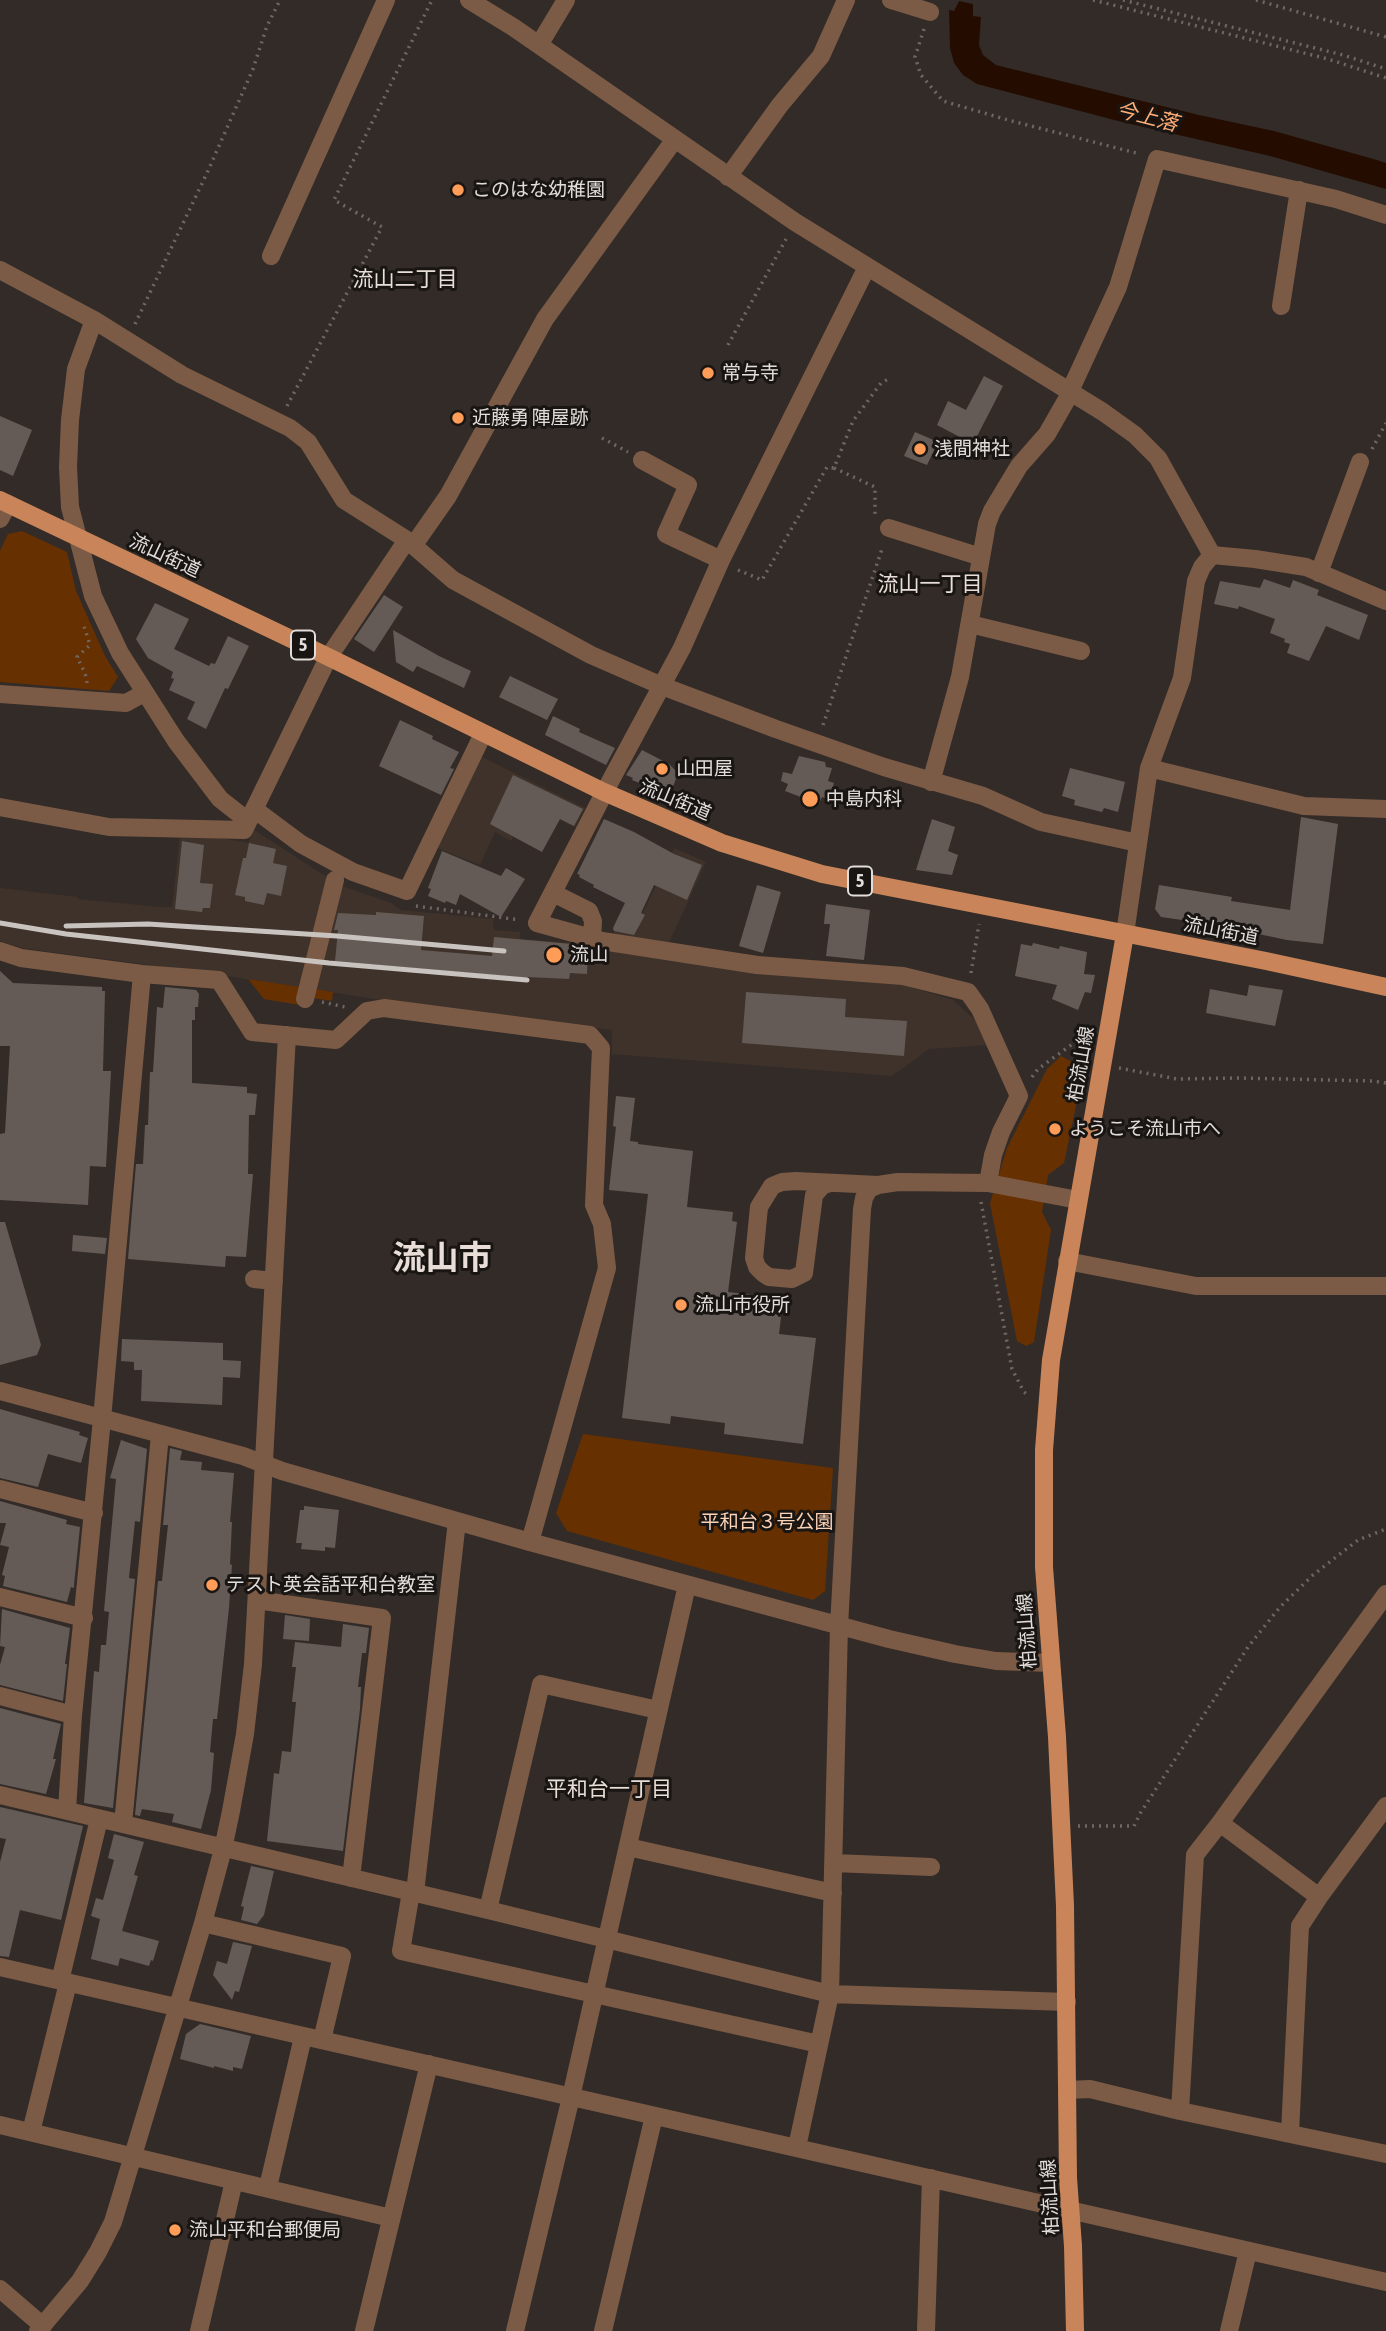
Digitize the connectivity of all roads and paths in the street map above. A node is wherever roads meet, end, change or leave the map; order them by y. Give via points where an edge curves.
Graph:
1 (280, 0) edge
2 (386, 0) edge
3 (432, 0) edge
4 (469, 0) edge
5 (566, 0) edge
6 (846, 0) edge
7 (891, 0) edge
8 (1093, 0) edge
9 (1123, 0) edge
10 (1256, 0) edge
11 (930, 12) joint
12 (1386, 37) edge
13 (539, 46) junction
14 (1386, 69) edge
15 (1386, 78) edge
16 (675, 139) junction
17 (1157, 159) junction
18 (728, 177) junction
19 (1299, 191) junction
20 (1386, 215) edge
21 (795, 222) junction
22 (271, 256) dead end
23 (867, 267) junction
24 (0, 270) edge
25 (1281, 306) dead end
26 (94, 320) junction
27 (127, 340) junction
28 (728, 345) dead end
29 (890, 378) dead end
30 (1070, 392) junction
31 (279, 422) junction
32 (1386, 423) edge
33 (602, 438) dead end
34 (642, 460) joint
35 (1360, 462) joint
36 (834, 468) junction
37 (3, 508) edge
38 (889, 528) junction
39 (78, 538) junction
40 (410, 543) junction
41 (1212, 555) junction
42 (981, 557) junction
43 (721, 560) junction
44 (1319, 573) junction
45 (1386, 601) edge
46 (94, 618) dead end
47 (970, 624) junction
48 (1081, 651) dead end
49 (328, 658) junction
50 (662, 686) junction
51 (88, 692) dead end
52 (144, 692) junction
53 (0, 694) edge
54 (484, 734) junction
55 (817, 743) junction
56 (1149, 768) junction
57 (931, 782) junction
58 (604, 792) junction
59 (0, 807) edge
60 (1386, 809) edge
61 (251, 815) junction
62 (1138, 843) junction
63 (335, 880) dead end
64 (403, 889) junction
65 (553, 893) junction
66 (537, 923) junction
67 (979, 924) dead end
68 (1125, 934) junction
69 (592, 939) junction
70 (0, 951) edge
71 (142, 974) junction
72 (1386, 987) edge
73 (968, 992) junction
74 (305, 999) dead end
75 (1107, 1033) junction
76 (287, 1035) junction
77 (1103, 1065) junction
78 (1386, 1083) edge
79 (1019, 1096) junction
80 (830, 1183) junction
81 (988, 1183) junction
82 (878, 1185) junction
83 (1078, 1200) junction
84 (1067, 1261) junction
85 (254, 1279) dead end
86 (274, 1281) junction
87 (1386, 1286) edge
88 (0, 1391) edge
89 (1046, 1404) junction
90 (102, 1419) junction
91 (160, 1435) junction
92 (265, 1464) junction
93 (0, 1489) edge
94 (94, 1513) junction
95 (457, 1521) junction
96 (1386, 1529) edge
97 (530, 1542) junction
98 (687, 1585) junction
99 (1386, 1594) edge
100 (0, 1597) edge
101 (257, 1600) junction
102 (84, 1618) junction
103 (839, 1626) junction
104 (1051, 1663) junction
105 (0, 1696) edge
106 (658, 1710) junction
107 (73, 1715) junction
108 (0, 1795) edge
109 (1386, 1806) edge
110 (67, 1810) junction
111 (99, 1819) junction
112 (1220, 1823) junction
113 (123, 1824) junction
114 (1077, 1826) dead end
115 (628, 1847) junction
116 (223, 1849) junction
117 (834, 1863) junction
118 (931, 1867) dead end
119 (351, 1878) junction
120 (413, 1893) junction
121 (833, 1893) junction
122 (1319, 1897) junction
123 (488, 1910) junction
124 (203, 1923) junction
125 (606, 1939) junction
126 (0, 1967) edge
127 (64, 1982) junction
128 (830, 1994) junction
129 (594, 1995) junction
130 (1067, 2002) junction
131 (177, 2008) junction
132 (303, 2037) junction
133 (322, 2040) junction
134 (819, 2044) junction
135 (429, 2064) junction
136 (1068, 2090) junction
137 (571, 2097) junction
138 (1181, 2111) junction
139 (654, 2116) junction
140 (0, 2125) edge
141 (31, 2132) junction
142 (1290, 2133) junction
143 (797, 2147) junction
144 (1386, 2154) edge
145 (132, 2157) junction
146 (931, 2178) junction
147 (234, 2182) junction
148 (268, 2188) junction
149 (1071, 2211) junction
150 (391, 2218) junction
151 (1248, 2251) junction
152 (1386, 2282) edge
153 (0, 2289) edge
154 (40, 2328) edge
155 (199, 2331) edge
156 (364, 2331) edge
157 (515, 2331) edge
158 (603, 2331) edge
159 (926, 2331) edge
160 (1075, 2331) edge
161 (1229, 2331) edge

1 - 27 path via 202,184
2 - 22 street
3 - 31 path via 334,200 382,227
4 - 13 street
5 - 13 street
6 - 18 street via 821,56
7 - 11 street
8 - 15 path
9 - 14 path
10 - 12 path
11 - 17 path via 915,57 921,75 943,101
13 - 16 street
16 - 18 street
16 - 40 street via 545,318 448,496
17 - 19 street
17 - 30 street via 1118,286
18 - 21 street
19 - 20 street
19 - 25 street
21 - 23 street
21 - 28 path
23 - 30 street
23 - 43 street
24 - 26 street
26 - 27 street
26 - 39 street via 76,369 70,420 70,507
27 - 31 street via 182,375
29 - 36 path via 881,383 853,421
30 - 41 street via 1135,435 1158,458
30 - 42 street via 1047,434 1019,466 992,511
31 - 40 street via 308,442 344,500
32 - 35 path via 1365,463
33 - 34 path
34 - 43 street via 688,485 666,534
35 - 44 street
36 - 38 path via 875,487 875,522
36 - 43 path via 827,467 762,580
37 - 39 main road, 流山街道 / 5
38 - 42 street
38 - 55 path
39 - 49 main road, 流山街道 / 5
39 - 52 street via 93,596
40 - 49 street
40 - 50 street via 453,579 591,655
41 - 44 street via 1289,564
41 - 56 street via 1196,581 1182,678
42 - 47 street
43 - 50 street
44 - 45 street
46 - 51 path via 84,626 90,645 77,657
47 - 48 street
47 - 57 street
49 - 54 main road, 流山街道 / 5
49 - 61 street
50 - 55 street
50 - 58 street
52 - 53 street via 126,703
52 - 61 street via 220,799
54 - 58 main road, 流山街道 / 5
54 - 64 street
55 - 57 street
56 - 60 street via 1304,806
56 - 62 street
57 - 62 street via 983,796 1041,822
58 - 65 street
58 - 68 main road, 流山街道 / 5 via 722,843 822,874
59 - 61 street via 109,827 244,830
61 - 64 street via 353,872
62 - 68 street
63 - 74 street
64 - 66 path via 401,905
65 - 66 street
65 - 69 street via 589,911
66 - 69 street
67 - 73 path
68 - 72 main road, 流山街道 / 5
68 - 75 main road, 柏流山線
69 - 73 street via 757,965 903,976
70 - 71 street via 21,958
71 - 76 street via 219,980 252,1032
71 - 90 street
73 - 79 street
75 - 77 main road, 柏流山線
75 - 79 path via 1088,1032 1038,1069
76 - 86 street
76 - 97 street via 336,1040 368,1012 384,1008 590,1035 601,1048 594,1205 602,1224 607,1268
77 - 78 path via 1177,1079
77 - 83 main road, 柏流山線
79 - 81 street via 1001,1132
80 - 80 street via 814,1195 804,1273 792,1279 769,1278 754,1258 759,1207 765,1196 782,1182
80 - 82 street
81 - 82 street
81 - 83 street
81 - 89 path via 981,1201 1012,1369 1024,1392
82 - 103 street via 864,1198 862,1209
83 - 84 main road, 柏流山線
84 - 87 street via 1187,1285
84 - 89 main road, 柏流山線
85 - 86 street
86 - 92 street
88 - 90 street
89 - 104 main road, 柏流山線 via 1044,1567
90 - 91 street
90 - 94 street
91 - 92 street
91 - 113 street
92 - 95 street
92 - 101 street
93 - 94 street
94 - 102 street
95 - 97 street
95 - 120 street
96 - 114 path via 1358,1540 1280,1607 1248,1647 1134,1826
97 - 98 street
98 - 103 street
98 - 106 street
99 - 112 street
100 - 102 street
101 - 116 street via 245,1734
101 - 119 street via 382,1618
102 - 107 street
103 - 104 street via 955,1654
103 - 117 street
104 - 130 main road, 柏流山線
105 - 107 street
106 - 115 street
106 - 123 street via 541,1684
107 - 110 street
108 - 110 street
109 - 122 street
110 - 111 street
111 - 113 street
111 - 127 street
112 - 122 street
112 - 138 street via 1195,1855
113 - 116 street
115 - 121 street
115 - 125 street
116 - 119 street
116 - 124 street
117 - 118 street
117 - 121 street
119 - 120 street
120 - 123 street
120 - 129 street via 401,1951
121 - 128 street
122 - 142 street via 1300,1926
123 - 125 street
124 - 131 street
124 - 133 street via 342,1956
125 - 128 street
125 - 129 street
126 - 127 street
127 - 131 street
127 - 141 street
128 - 130 street
128 - 134 street
129 - 134 street
129 - 137 street
130 - 136 main road, 柏流山線
131 - 132 street
131 - 145 street
132 - 133 street
132 - 148 street
133 - 135 street
134 - 143 street
135 - 137 street
135 - 150 street
136 - 138 street via 1090,2089
136 - 149 main road, 柏流山線
137 - 139 street
137 - 157 street
138 - 142 street
139 - 143 street
139 - 158 street
140 - 141 street
141 - 145 street
142 - 144 street
143 - 146 street
145 - 147 street
145 - 154 street via 113,2222 98,2252
146 - 149 street
146 - 159 street
147 - 148 street
147 - 155 street
148 - 150 street
149 - 151 street
149 - 160 main road, 柏流山線
150 - 156 street
151 - 152 street
151 - 161 street
153 - 154 street

